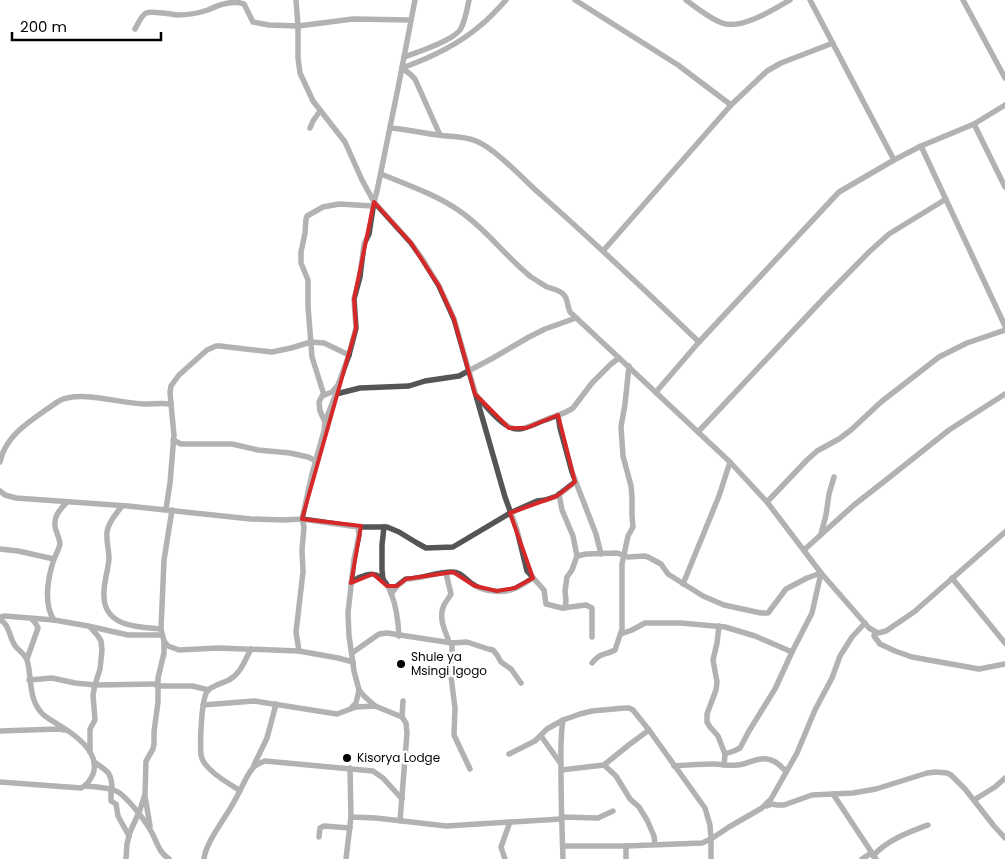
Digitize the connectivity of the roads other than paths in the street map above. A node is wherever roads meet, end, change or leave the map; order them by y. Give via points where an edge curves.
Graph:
1 (296, 0) edge
2 (414, 0) edge
3 (469, 0) edge
4 (506, 0) edge
5 (575, 0) edge
6 (686, 0) edge
7 (790, 0) edge
8 (810, 0) edge
9 (963, 0) edge
10 (215, 2) edge
11 (411, 20) junction
12 (298, 26) junction
13 (135, 29) dead end
14 (834, 43) junction
15 (404, 57) junction
16 (402, 68) junction
17 (1005, 78) edge
18 (731, 105) junction
19 (1005, 105) edge
20 (320, 111) junction
21 (974, 124) junction
22 (310, 128) dead end
23 (390, 128) junction
24 (440, 135) junction
25 (922, 146) junction
26 (894, 160) junction
27 (381, 174) junction
28 (1005, 186) edge
29 (946, 199) junction
30 (374, 204) junction
31 (603, 251) junction
32 (576, 318) junction
33 (1005, 328) edge
34 (311, 342) junction
35 (699, 342) junction
36 (349, 355) junction
37 (619, 358) junction
38 (629, 366) junction
39 (468, 372) junction
40 (338, 385) junction
41 (656, 392) junction
42 (336, 394) junction
43 (475, 394) junction
44 (1005, 394) edge
45 (324, 395) junction
46 (171, 404) junction
47 (558, 414) junction
48 (325, 422) junction
49 (698, 432) junction
50 (173, 440) junction
51 (316, 461) junction
52 (0, 462) edge
53 (730, 462) junction
54 (834, 477) dead end
55 (575, 482) junction
56 (0, 491) edge
57 (559, 494) junction
58 (66, 502) junction
59 (767, 502) junction
60 (122, 506) junction
61 (166, 509) junction
62 (172, 510) junction
63 (510, 513) junction
64 (302, 519) junction
65 (358, 527) junction
66 (384, 527) junction
67 (1005, 532) edge
68 (821, 534) junction
69 (0, 549) edge
70 (804, 550) junction
71 (601, 554) junction
72 (577, 556) junction
73 (624, 556) junction
74 (54, 559) junction
75 (446, 572) junction
76 (821, 573) junction
77 (533, 578) junction
78 (952, 578) junction
79 (383, 579) junction
80 (351, 584) junction
81 (683, 584) junction
82 (387, 586) junction
83 (396, 586) junction
84 (391, 594) junction
85 (564, 608) junction
86 (32, 618) junction
87 (0, 619) edge
88 (54, 620) junction
89 (865, 623) junction
90 (88, 626) junction
91 (719, 626) junction
92 (875, 632) junction
93 (621, 634) junction
94 (162, 635) junction
95 (399, 636) junction
96 (592, 637) dead end
97 (451, 642) junction
98 (1005, 643) edge
99 (251, 649) junction
100 (299, 651) junction
101 (792, 652) junction
102 (352, 653) junction
103 (27, 659) junction
104 (352, 662) junction
105 (592, 663) dead end
106 (1005, 664) edge
107 (30, 680) junction
108 (521, 683) dead end
109 (94, 685) junction
110 (157, 685) junction
111 (209, 690) junction
112 (359, 690) junction
113 (404, 701) dead end
114 (276, 704) junction
115 (203, 705) junction
116 (375, 706) junction
117 (351, 709) junction
118 (402, 717) junction
119 (563, 720) junction
120 (649, 730) junction
121 (0, 731) edge
122 (68, 731) junction
123 (541, 736) junction
124 (90, 752) junction
125 (509, 754) dead end
126 (725, 754) junction
127 (94, 762) junction
128 (604, 765) junction
129 (724, 765) junction
130 (674, 766) junction
131 (561, 767) junction
132 (350, 768) junction
133 (252, 769) junction
134 (470, 769) dead end
135 (786, 771) junction
136 (1005, 778) edge
137 (0, 782) edge
138 (85, 786) junction
139 (111, 790) junction
140 (240, 791) junction
141 (145, 794) junction
142 (833, 794) junction
143 (402, 799) junction
144 (974, 800) junction
145 (762, 808) junction
146 (613, 811) dead end
147 (138, 814) junction
148 (351, 817) junction
149 (561, 818) junction
150 (400, 821) junction
151 (510, 822) junction
152 (928, 825) dead end
153 (350, 828) junction
154 (153, 834) junction
155 (129, 836) junction
156 (319, 837) dead end
157 (1005, 838) edge
158 (711, 839) junction
159 (655, 844) junction
160 (563, 846) junction
161 (626, 846) junction
162 (874, 856) edge
163 (126, 859) edge
164 (169, 859) edge
165 (204, 859) edge
166 (346, 859) edge
167 (505, 859) edge
168 (563, 859) edge
169 (626, 859) edge
170 (711, 859) edge
171 (862, 859) edge

1 - 12 street
2 - 11 street
3 - 15 street via 463,24 457,33
4 - 16 street via 461,40
5 - 18 street via 678,65
6 - 7 street via 716,20 734,25 770,12
8 - 14 street
9 - 17 street
10 - 12 street via 241,2 256,23
10 - 13 street via 207,10 197,13 148,12
11 - 12 street via 353,19
11 - 15 street
12 - 20 street via 300,73
14 - 18 street via 767,71
14 - 26 street
15 - 16 street
16 - 23 street
16 - 24 street via 415,79
18 - 31 street
19 - 21 street
20 - 22 street
20 - 30 street via 345,142
21 - 25 street
21 - 28 street
23 - 24 street
23 - 27 street
24 - 31 street via 474,140 486,146
25 - 26 street
25 - 29 street
26 - 35 street via 839,192
27 - 30 street
27 - 32 street via 461,212 531,277 562,292 568,309
29 - 33 street
29 - 49 street via 888,234
30 - 34 street via 339,204 323,207 307,216 301,263 308,280
30 - 36 street via 354,299 356,328
30 - 39 street via 411,243 439,286 454,319
31 - 35 street
32 - 37 street
32 - 39 street via 529,336
33 - 59 street via 939,357 845,435 817,451
34 - 36 street via 324,343
34 - 45 street
34 - 46 street via 272,352 216,346 186,368 171,386
35 - 41 street
36 - 40 street
37 - 38 street
37 - 47 street via 598,377 573,408
38 - 41 street
38 - 73 street via 621,427 634,527 628,536
39 - 42 street via 409,386 360,388
39 - 43 street
40 - 42 street
40 - 45 street
41 - 49 street
42 - 48 street
43 - 47 street via 504,424 517,430
43 - 63 street
44 - 68 street via 949,430
45 - 48 street via 319,402
46 - 50 street
46 - 52 street via 66,398 36,416 15,434 2,452
47 - 55 street
48 - 51 street
49 - 53 street
50 - 51 street via 181,444 232,444 290,453
50 - 61 street
51 - 64 street
53 - 59 street
53 - 81 street
54 - 68 street
55 - 57 street
55 - 71 street
56 - 58 street via 16,498
57 - 63 street
57 - 72 street
58 - 60 street
58 - 74 street via 54,522 60,542
59 - 70 street
60 - 61 street
60 - 94 street via 108,530 106,608 126,625
61 - 62 street
62 - 64 street via 251,518
62 - 94 street via 164,560
63 - 66 street via 453,547 426,548
63 - 77 street via 527,571
64 - 65 street
64 - 100 street via 303,572 296,632
65 - 66 street
65 - 80 street
66 - 79 street
67 - 78 street
68 - 70 street
69 - 74 street
70 - 76 street
71 - 72 street
71 - 73 street
72 - 85 street via 567,577
73 - 81 street via 644,556 657,561
73 - 93 street
74 - 88 street via 48,588 48,610
75 - 77 street via 461,574 475,586 497,591 508,591
75 - 83 street via 406,579
75 - 97 street via 451,594 441,618
76 - 81 street via 786,589 768,613 724,605
76 - 89 street
76 - 101 street via 812,613
77 - 85 street via 545,593 546,604
78 - 92 street via 900,622 886,631
78 - 98 street
79 - 80 street via 373,574 366,575
79 - 82 street
80 - 102 street via 348,613
82 - 83 street
82 - 84 street
83 - 84 street
84 - 95 street
85 - 96 street via 586,605 592,608
86 - 87 street via 4,616
86 - 88 street
86 - 103 street via 38,628
87 - 103 street via 6,623 15,646
88 - 90 street
89 - 92 street
89 - 135 street via 840,656
90 - 94 street via 128,635
90 - 109 street via 98,636 102,650
91 - 93 street via 645,622
91 - 101 street
91 - 126 street via 713,660 717,682 707,722 718,736
92 - 106 street via 880,644 912,657 979,669
93 - 105 street via 615,650 598,656
94 - 99 street via 172,648 179,650
94 - 110 street via 164,653
95 - 97 street
95 - 102 street via 379,634
97 - 108 street via 466,642 492,650
97 - 134 street via 454,735
99 - 100 street
99 - 111 street via 236,676
100 - 104 street
101 - 126 street via 740,748
102 - 104 street
103 - 107 street
104 - 112 street
107 - 109 street via 52,678
107 - 122 street via 40,712
109 - 110 street
109 - 124 street via 95,720 90,729
110 - 111 street
110 - 141 street via 154,744 146,761
111 - 115 street
112 - 116 street
112 - 117 street
113 - 118 street
114 - 115 street via 245,701
114 - 117 street via 336,714
114 - 133 street via 265,743
115 - 140 street via 203,761 209,770
116 - 117 street
116 - 118 street
118 - 143 street via 407,733
119 - 120 street via 592,711 629,708
119 - 123 street
119 - 131 street
120 - 128 street
120 - 130 street
121 - 122 street
122 - 124 street
123 - 125 street
123 - 131 street
124 - 127 street
126 - 129 street
127 - 138 street via 94,771
127 - 139 street via 109,772
128 - 131 street
128 - 159 street via 639,807
129 - 130 street
129 - 135 street via 766,758
130 - 158 street via 705,808
131 - 149 street
132 - 133 street via 266,762
132 - 143 street via 377,773
132 - 148 street
133 - 140 street
135 - 145 street via 776,792
136 - 144 street
137 - 138 street via 74,788
138 - 139 street
139 - 147 street via 124,796
139 - 155 street via 111,801 116,804 118,816
140 - 165 street via 208,846
141 - 147 street
141 - 154 street
142 - 144 street via 853,794 936,772 951,775
142 - 145 street via 812,795 784,805 772,804
142 - 162 street
143 - 150 street
144 - 157 street
145 - 158 street
146 - 149 street via 598,818
147 - 154 street
147 - 155 street
148 - 150 street
148 - 153 street
149 - 151 street
149 - 160 street
150 - 151 street via 446,826
151 - 167 street via 501,846
152 - 162 street via 898,838
153 - 156 street via 324,826 320,828
153 - 166 street
154 - 164 street via 159,850
155 - 163 street
158 - 159 street via 702,843
158 - 170 street
159 - 161 street
160 - 161 street
160 - 168 street
161 - 169 street
162 - 171 street

